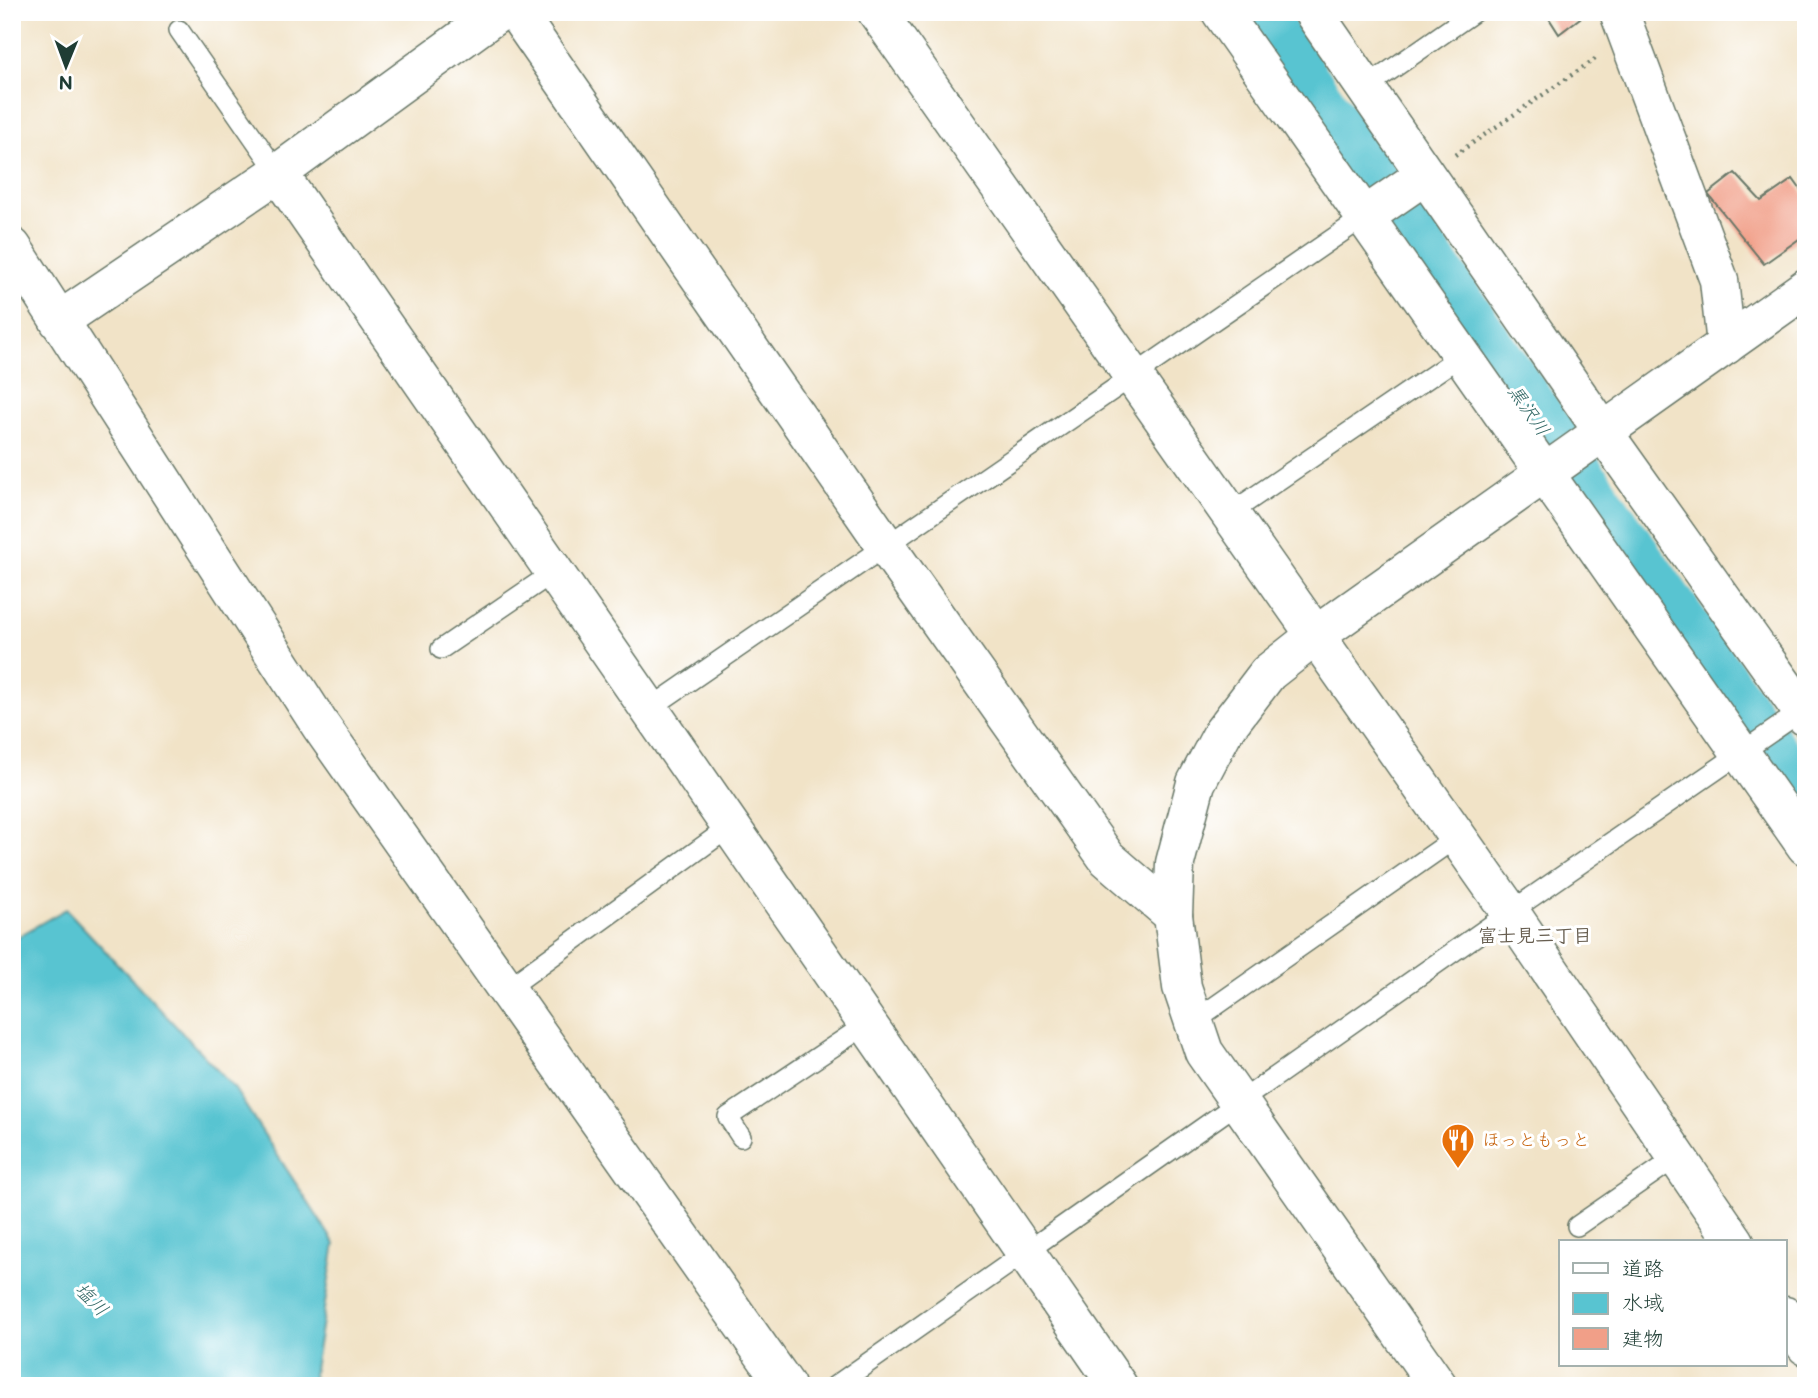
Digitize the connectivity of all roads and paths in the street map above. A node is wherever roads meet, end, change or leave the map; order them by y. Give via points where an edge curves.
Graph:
1 (499, 12) edge
2 (516, 12) edge
3 (877, 12) edge
4 (1220, 12) edge
5 (1474, 12) edge
6 (1323, 16) edge
7 (1623, 24) edge
8 (179, 30) dead end
9 (1365, 88) junction
10 (278, 173) junction
11 (1425, 175) junction
12 (1364, 217) junction
13 (12, 247) edge
14 (1806, 288) edge
15 (60, 321) junction
16 (1726, 345) junction
17 (1462, 355) junction
18 (1133, 376) junction
19 (1603, 432) junction
20 (1545, 474) junction
21 (1229, 514) junction
22 (886, 546) junction
23 (554, 572) junction
24 (1315, 636) junction
25 (441, 649) dead end
26 (649, 709) junction
27 (1804, 712) edge
28 (1741, 753) junction
29 (731, 826) junction
30 (1457, 837) junction
31 (1806, 846) edge
32 (1510, 912) junction
33 (1173, 915) junction
34 (507, 989) junction
35 (1194, 1021) junction
36 (867, 1024) junction
37 (1240, 1102) junction
38 (741, 1137) dead end
39 (1677, 1157) junction
40 (1577, 1226) dead end
41 (1734, 1240) edge
42 (1026, 1253) junction
43 (1786, 1317) edge
44 (1806, 1346) edge
45 (786, 1386) edge
46 (835, 1386) edge
47 (1118, 1386) edge
48 (1438, 1386) edge

1 - 10 street
2 - 22 street
3 - 18 street
4 - 12 street
5 - 9 lane
6 - 9 street
7 - 11 path
7 - 16 street via 1719,280
8 - 10 lane
9 - 11 street
10 - 15 street
10 - 23 street
11 - 12 street
11 - 19 street
12 - 17 street
12 - 18 lane
13 - 15 street
14 - 16 street
15 - 34 street via 320,725
16 - 19 street
17 - 20 street
17 - 21 lane
18 - 21 street
18 - 22 lane
19 - 20 street
19 - 27 street
20 - 24 street
20 - 28 street
21 - 24 street
22 - 26 lane
22 - 33 street via 1107,858
23 - 25 lane
23 - 26 street
24 - 30 street
24 - 33 street via 1268,673 1223,732 1196,783 1175,863
26 - 29 street
27 - 28 lane
28 - 31 street
28 - 32 lane
29 - 34 lane
29 - 36 street
30 - 32 street
30 - 35 lane
32 - 37 lane
32 - 39 street
33 - 35 street via 1182,986
34 - 45 street
35 - 37 street via 1204,1052
36 - 38 lane via 728,1117
36 - 42 street
37 - 42 lane
37 - 48 street
39 - 40 lane
39 - 41 street
42 - 46 lane
42 - 47 street
43 - 44 street

